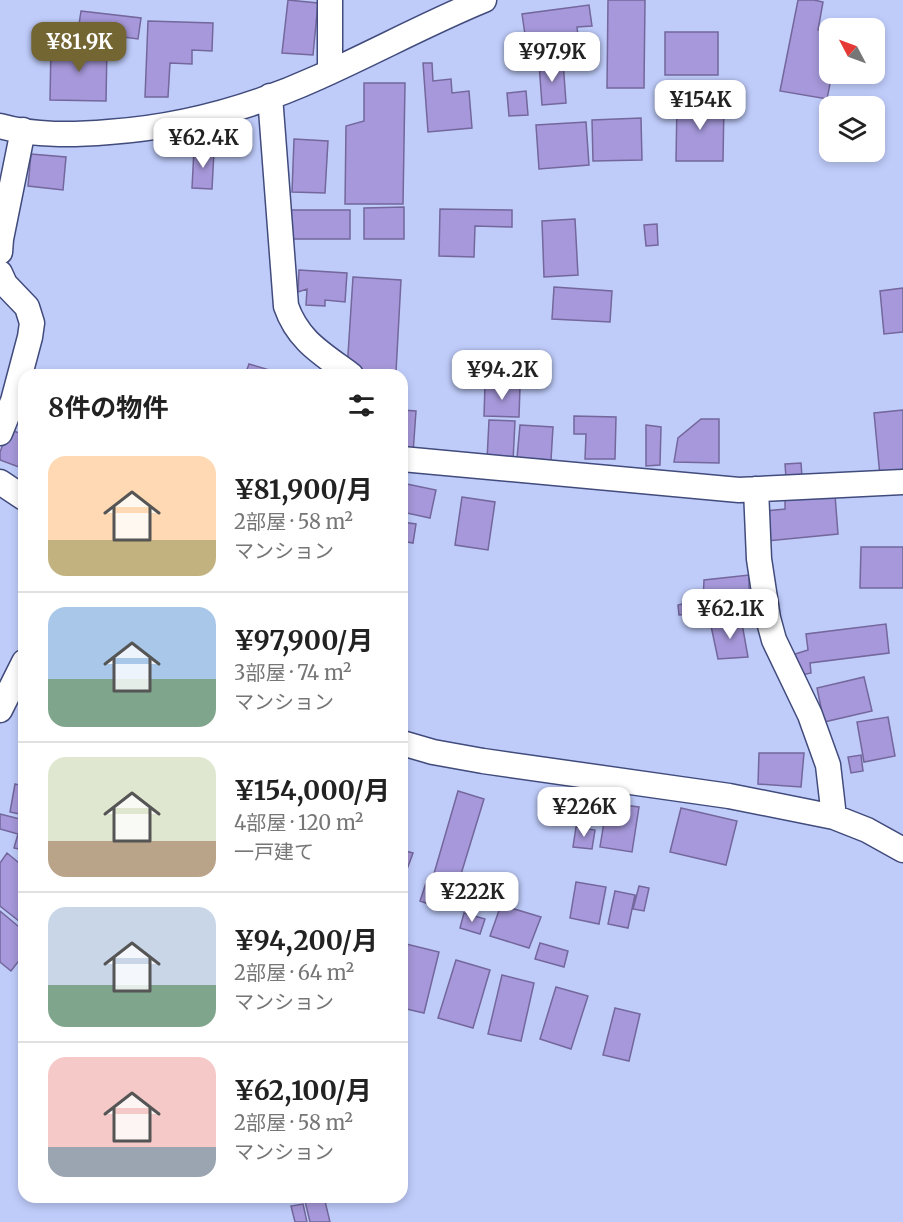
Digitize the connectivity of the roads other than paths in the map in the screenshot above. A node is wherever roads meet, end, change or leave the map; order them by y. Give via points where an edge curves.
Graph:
1 (330, 0) edge
2 (484, 0) edge
3 (330, 72) junction
4 (270, 96) junction
5 (12, 128) edge
6 (0, 252) edge
7 (0, 273) edge
8 (22, 369) edge
9 (343, 369) edge
10 (18, 382) edge
11 (0, 433) edge
12 (408, 460) edge
13 (0, 482) edge
14 (903, 482) edge
15 (756, 489) junction
16 (18, 494) edge
17 (18, 674) edge
18 (0, 710) edge
19 (408, 745) edge
20 (834, 817) junction
21 (903, 850) edge

1 - 3 street
2 - 3 street
3 - 4 street
4 - 5 street via 210,116 136,130 85,134
4 - 9 street via 286,306 307,342
5 - 6 street
7 - 8 street via 27,307 32,322
10 - 11 street
12 - 15 street
13 - 16 street
14 - 15 street
15 - 20 street via 759,559 768,618 828,765
17 - 18 street
19 - 20 street via 483,761 729,796
20 - 21 street

